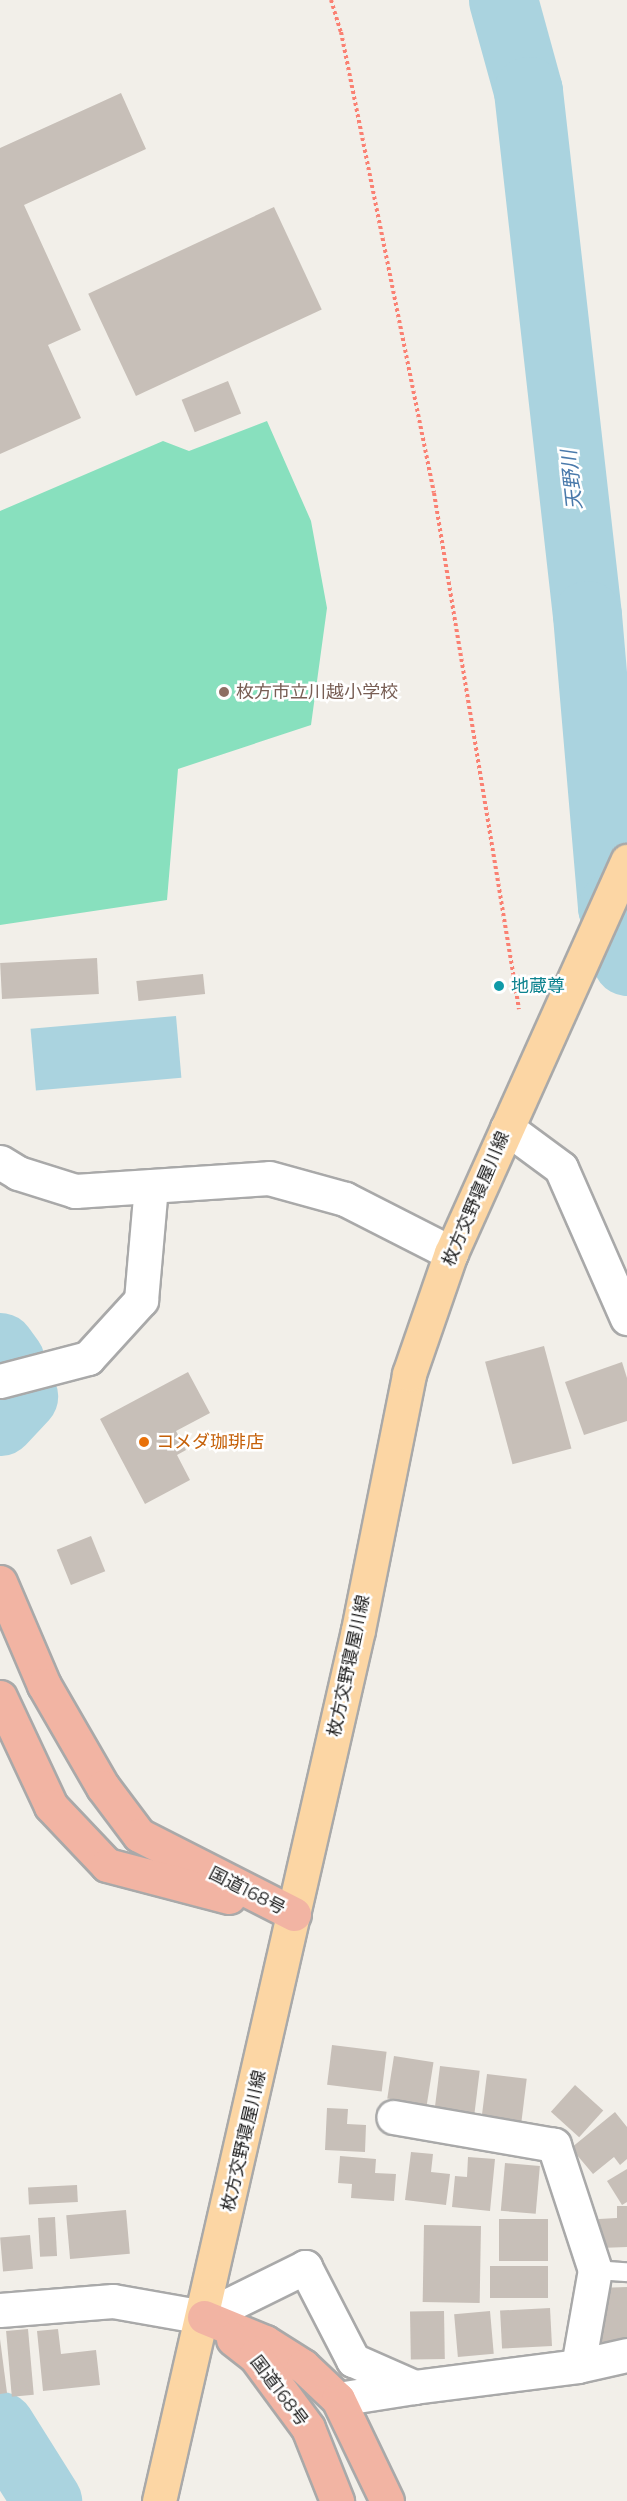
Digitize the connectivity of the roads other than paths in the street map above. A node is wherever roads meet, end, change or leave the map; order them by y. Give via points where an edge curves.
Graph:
1 (627, 861) edge
2 (507, 1128) junction
3 (0, 1162) edge
4 (151, 1186) junction
5 (451, 1253) junction
6 (627, 1318) edge
7 (0, 1381) edge
8 (0, 1582) edge
9 (0, 1697) edge
10 (294, 1914) junction
11 (393, 2116) dead end
12 (595, 2270) junction
13 (627, 2272) edge
14 (0, 2310) edge
15 (204, 2317) junction
16 (627, 2355) edge
17 (578, 2366) junction
18 (414, 2387) junction
19 (338, 2399) junction
20 (159, 2501) edge
21 (337, 2501) edge
22 (387, 2501) edge

1 - 2 main road, 枚方交野寝屋川線
2 - 5 main road, 枚方交野寝屋川線
2 - 6 street via 561,1168
3 - 4 street via 18,1173 75,1191
4 - 5 street via 269,1178 345,1199
4 - 7 street via 141,1300 88,1358
5 - 10 main road, 枚方交野寝屋川線 via 409,1374
8 - 10 highway, 国道168号 via 44,1685 103,1787 139,1835
9 - 10 highway, 国道168号 via 51,1806 107,1865
10 - 15 main road, 枚方交野寝屋川線
11 - 12 street via 554,2145
12 - 13 lane
12 - 17 street
14 - 15 street via 113,2301
15 - 18 street via 305,2267 353,2360
15 - 19 highway, 国道168号 via 265,2342 303,2366
15 - 20 main road, 枚方交野寝屋川線
15 - 21 highway, 国道168号 via 255,2356 288,2397 308,2428
16 - 17 street
17 - 18 street
18 - 19 street
19 - 22 highway, 国道168号

